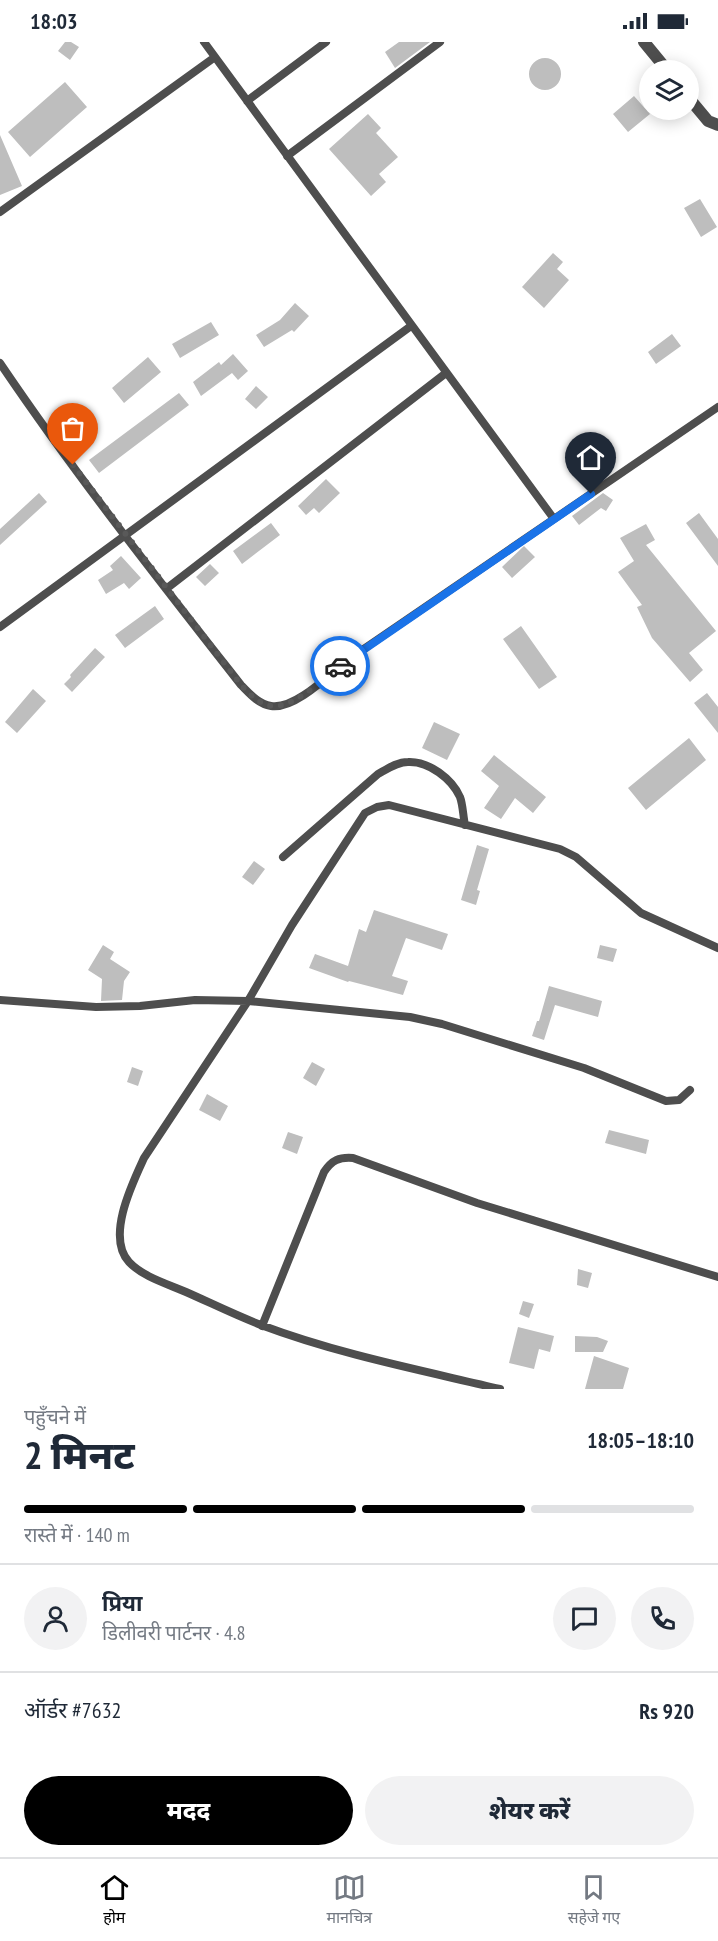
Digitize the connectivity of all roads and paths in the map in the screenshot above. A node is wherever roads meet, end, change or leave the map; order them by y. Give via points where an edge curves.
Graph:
1 (204, 42) edge
2 (326, 42) edge
3 (440, 42) edge
4 (644, 42) edge
5 (215, 57) junction
6 (659, 60) edge
7 (247, 101) junction
8 (699, 110) edge
9 (718, 125) edge
10 (287, 156) junction
11 (0, 212) edge
12 (411, 326) junction
13 (0, 363) edge
14 (446, 373) junction
15 (718, 406) edge
16 (554, 519) junction
17 (126, 535) junction
18 (166, 589) junction
19 (0, 627) edge
20 (465, 825) junction
21 (283, 857) dead end
22 (718, 948) edge
23 (0, 1000) edge
24 (249, 1001) junction
25 (690, 1090) dead end
26 (718, 1277) edge
27 (262, 1326) junction
28 (500, 1389) edge

1 - 5 lane
2 - 7 lane
3 - 10 lane
4 - 6 street
5 - 7 lane
5 - 11 lane
7 - 10 lane
8 - 9 street
10 - 12 lane
12 - 14 lane
12 - 17 lane
13 - 17 lane
14 - 16 lane
14 - 18 lane
15 - 16 lane
16 - 18 lane via 349,659 295,701 272,706 255,699 241,685
17 - 18 lane
17 - 19 lane
20 - 21 lane via 461,799 454,786 427,765 408,762 378,774
20 - 22 lane via 560,849 576,857 641,913
20 - 24 lane via 389,805 365,813
23 - 24 lane via 96,1007 195,1000
24 - 25 lane via 410,1017 573,1065 666,1101 680,1100
24 - 27 lane via 144,1158 131,1184 121,1227 122,1247 129,1262 147,1275
26 - 27 lane via 341,1157 324,1172
27 - 28 lane

